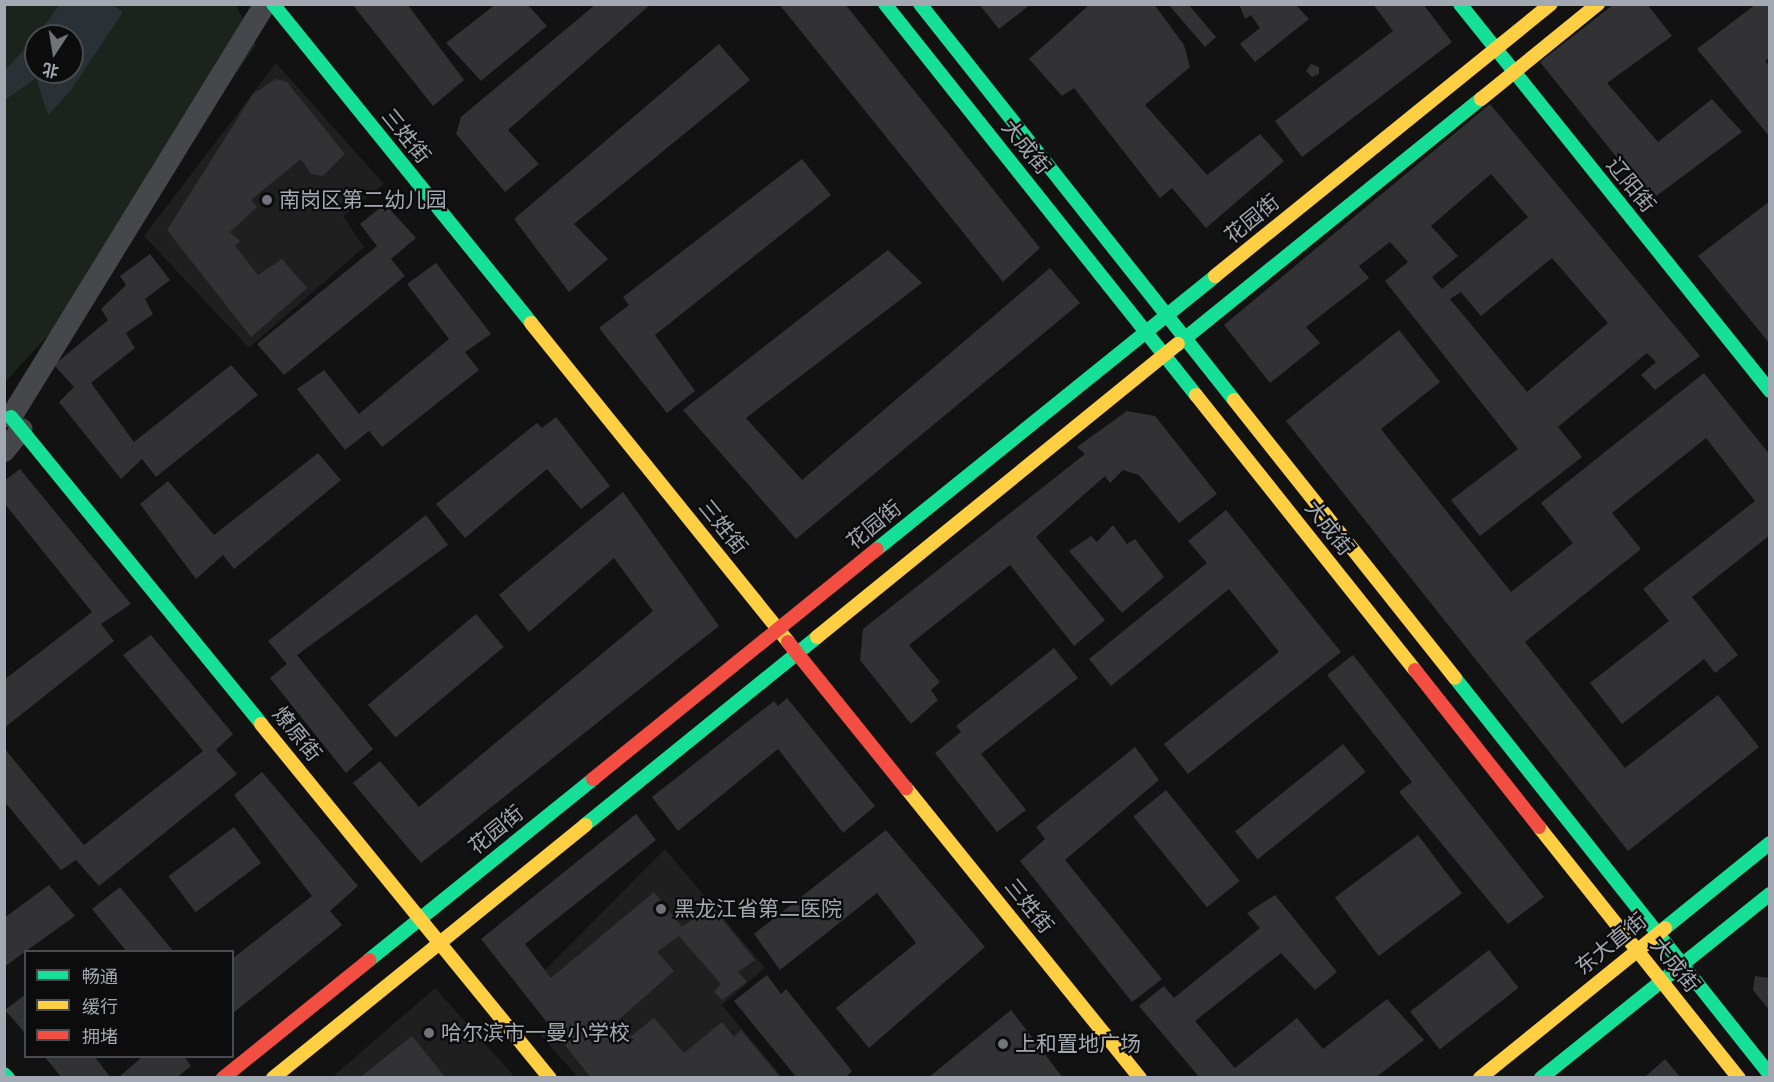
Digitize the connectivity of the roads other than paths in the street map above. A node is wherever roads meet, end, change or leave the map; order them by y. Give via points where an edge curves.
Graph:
1 (265, 4) edge
2 (273, 4) edge
3 (885, 4) edge
4 (920, 4) edge
5 (1460, 4) edge
6 (1551, 4) edge
7 (1599, 4) edge
8 (1495, 50) junction
9 (1513, 73) junction
10 (1165, 316) junction
11 (1146, 332) junction
12 (1184, 340) junction
13 (1165, 356) junction
14 (1770, 391) edge
15 (16, 423) junction
16 (4, 452) edge
17 (778, 629) junction
18 (798, 653) junction
19 (1770, 843) edge
20 (1770, 894) edge
21 (419, 919) junction
22 (1656, 934) junction
23 (439, 943) junction
24 (1637, 951) junction
25 (1682, 964) junction
26 (1662, 981) junction
27 (1770, 1075) edge
28 (223, 1077) edge
29 (273, 1077) edge
30 (550, 1077) edge
31 (1140, 1077) edge
32 (1480, 1077) edge
33 (1541, 1077) edge
34 (1738, 1077) edge

1 - 15 street
2 - 17 main road, 三姓街
3 - 11 main road, 大成街
4 - 10 main road, 大成街
5 - 8 main road, 辽阳街
6 - 8 main road, 花园街
7 - 9 main road
8 - 9 main road, 辽阳街
8 - 10 main road, 花园街
9 - 12 main road
9 - 14 main road, 辽阳街
10 - 11 main road, 花园街
10 - 12 main road, 大成街
11 - 13 main road, 大成街
11 - 17 main road, 花园街
12 - 13 main road
12 - 22 main road, 大成街
13 - 18 main road
13 - 24 main road, 大成街
15 - 16 street
15 - 21 main road, 燎原街
17 - 18 main road, 三姓街
17 - 21 main road, 花园街
18 - 23 main road
18 - 31 main road, 三姓街
19 - 22 main road, 东大直街
20 - 25 main road
21 - 23 main road, 燎原街
21 - 28 main road, 花园街
22 - 24 main road, 东大直街
22 - 25 main road, 大成街
23 - 29 main road
23 - 30 main road, 燎原街
24 - 26 main road, 大成街
24 - 32 main road, 东大直街
25 - 26 main road
25 - 27 main road, 大成街
26 - 33 main road
26 - 34 main road, 大成街

